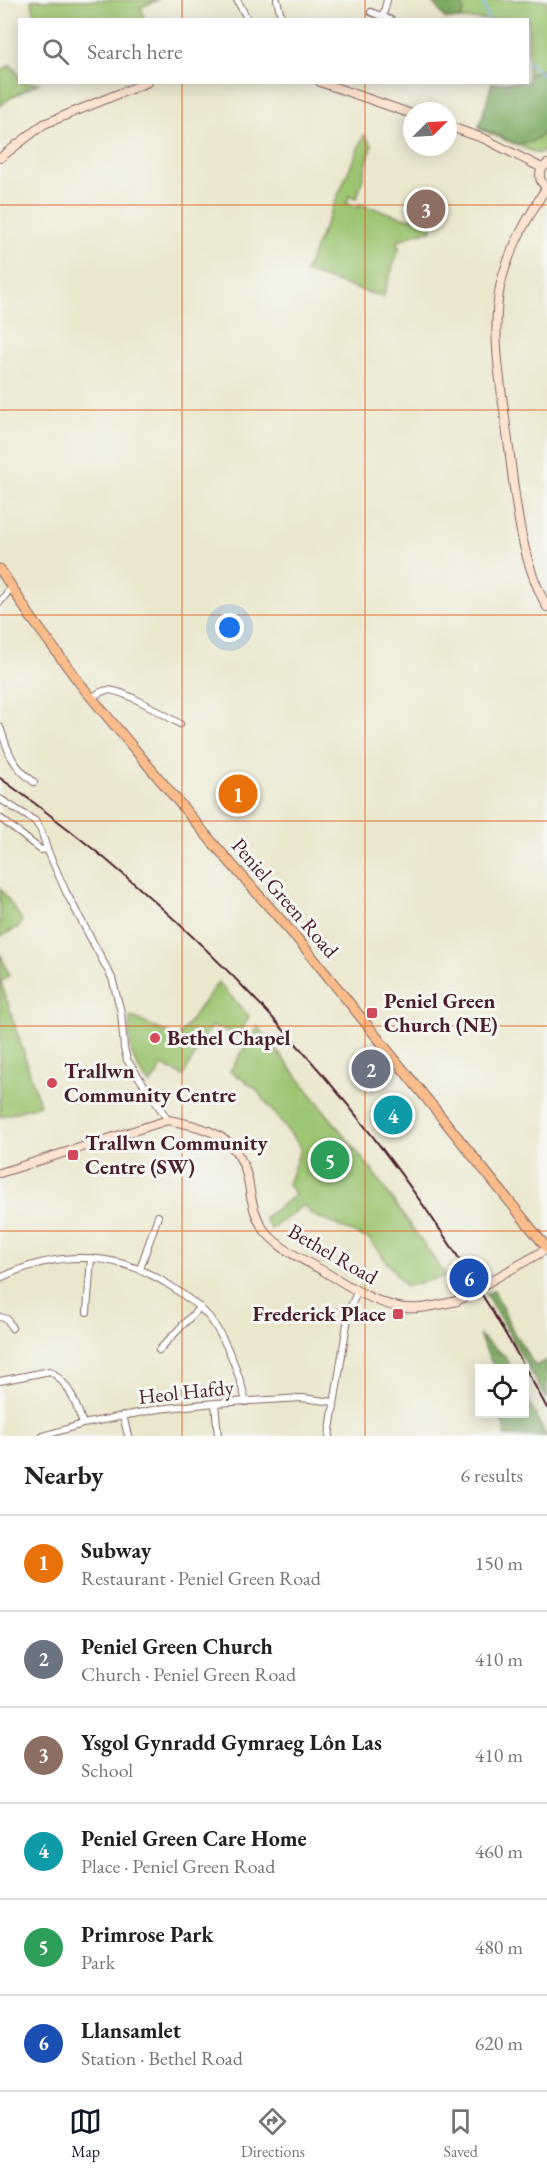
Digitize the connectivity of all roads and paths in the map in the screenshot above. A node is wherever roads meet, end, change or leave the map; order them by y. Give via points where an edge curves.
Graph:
1 (237, 0) edge
2 (277, 0) edge
3 (387, 0) edge
4 (371, 12) dead end
5 (383, 16) junction
6 (248, 18) edge
7 (282, 18) edge
8 (387, 18) edge
9 (143, 84) edge
10 (326, 84) edge
11 (403, 111) edge
12 (457, 129) edge
13 (0, 158) edge
14 (544, 166) edge
15 (547, 188) edge
16 (0, 568) edge
17 (11, 588) junction
18 (0, 602) edge
19 (547, 607) edge
20 (92, 698) junction
21 (180, 724) dead end
22 (0, 727) edge
23 (34, 783) dead end
24 (0, 799) edge
25 (0, 818) edge
26 (47, 849) junction
27 (168, 1120) junction
28 (0, 1173) edge
29 (158, 1216) dead end
30 (544, 1237) edge
31 (547, 1249) edge
32 (91, 1258) junction
33 (140, 1269) junction
34 (0, 1278) edge
35 (357, 1292) junction
36 (200, 1307) junction
37 (87, 1312) dead end
38 (0, 1317) edge
39 (12, 1328) dead end
40 (159, 1350) dead end
41 (0, 1382) edge
42 (216, 1402) junction
43 (246, 1402) junction
44 (334, 1402) junction
45 (123, 1415) junction
46 (83, 1424) junction
47 (43, 1436) edge
48 (128, 1436) edge
49 (218, 1436) edge
50 (329, 1436) edge

1 - 6 street
2 - 7 street
3 - 5 street
4 - 5 street
5 - 8 street
9 - 13 street via 44,124
10 - 11 street
12 - 14 street
14 - 15 street via 540,179
15 - 19 street via 509,256 495,330 517,508 525,550
16 - 17 main road, Peniel Green Road
17 - 18 street
17 - 20 main road, Peniel Green Road
20 - 21 street via 110,690
20 - 30 main road, Peniel Green Road
22 - 23 street via 12,761
24 - 26 street via 35,821
25 - 26 street via 41,850
26 - 27 street via 112,978 127,1060
27 - 28 street
27 - 35 street, Bethel Road via 208,1129 228,1142 242,1158 252,1205 261,1226 292,1253
29 - 33 street
30 - 31 main road, Peniel Green Road
31 - 35 street, Bethel Road, bridge via 457,1301 400,1307
32 - 33 street
32 - 34 street via 36,1263
32 - 37 street
33 - 36 street
35 - 44 street via 349,1311
36 - 40 street
36 - 43 street via 210,1318 240,1377
38 - 39 street via 7,1319
41 - 46 street via 50,1371 70,1391
42 - 43 street, Heol Hafdy
42 - 45 street, Heol Hafdy
42 - 49 street
43 - 44 street, Heol Hafdy via 302,1398
44 - 50 street
45 - 46 street, Heol Hafdy
45 - 48 street
46 - 47 street, Heol Hafdy

